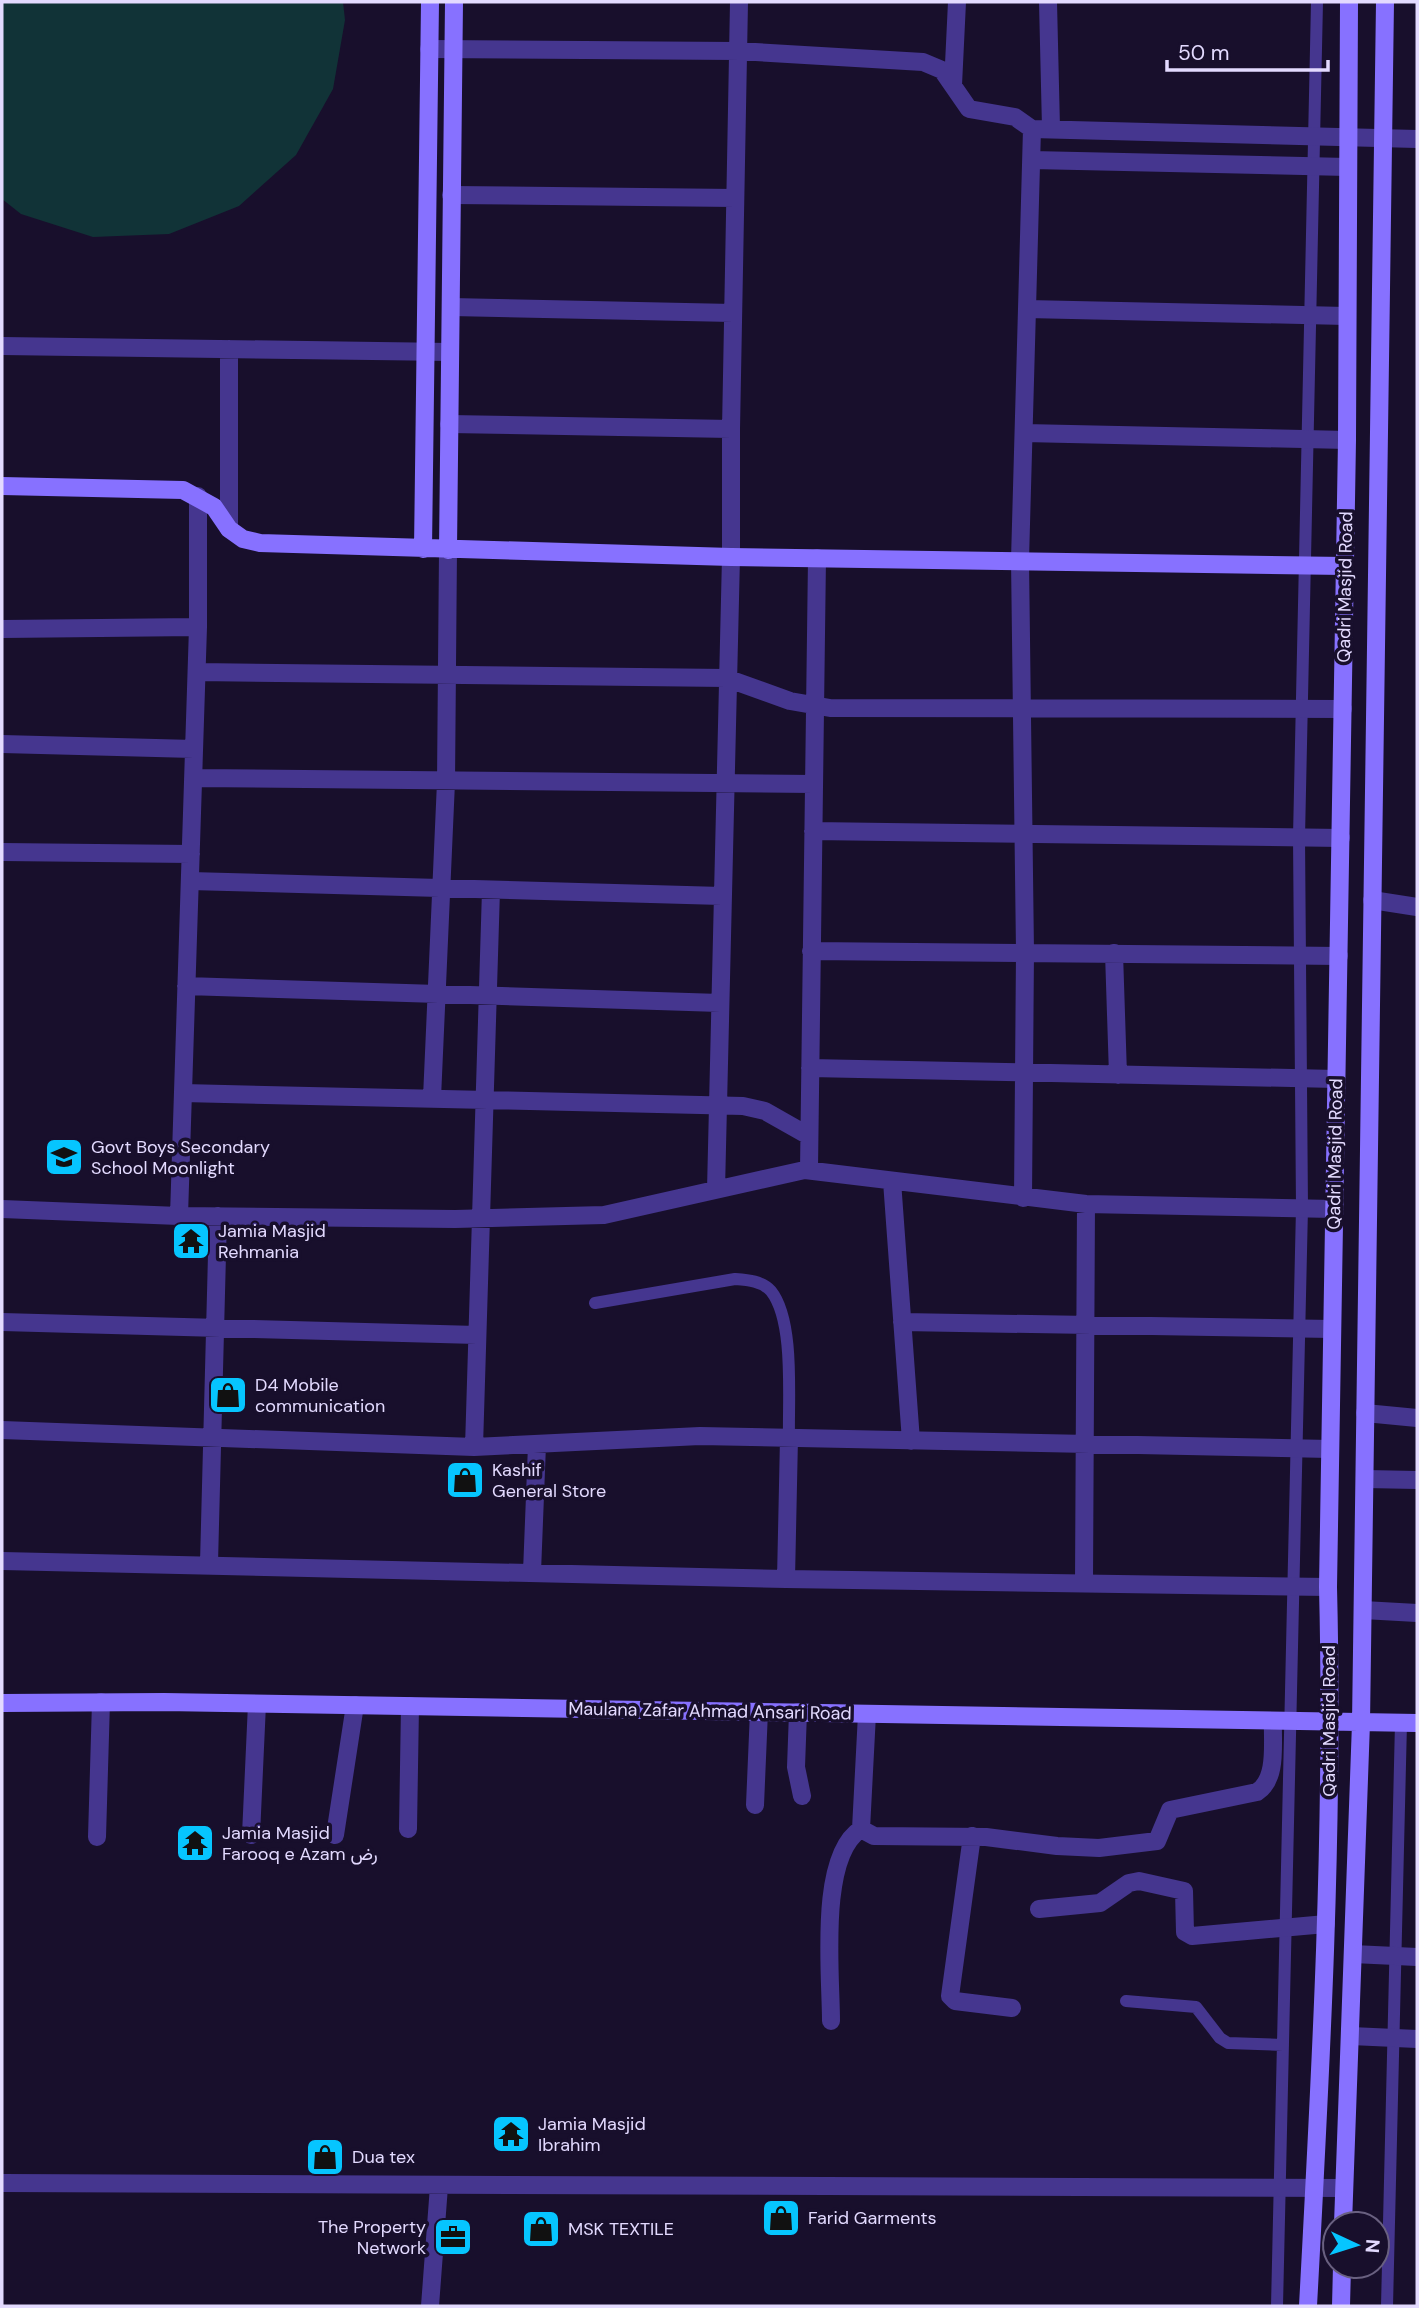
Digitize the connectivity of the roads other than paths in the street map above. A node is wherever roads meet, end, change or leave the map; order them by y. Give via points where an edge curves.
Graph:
1 (430, 2) edge
2 (454, 2) edge
3 (739, 2) edge
4 (957, 2) edge
5 (1048, 2) edge
6 (1317, 2) edge
7 (1349, 2) edge
8 (1385, 2) edge
9 (429, 49) junction
10 (453, 49) junction
11 (738, 51) junction
12 (953, 85) junction
13 (1042, 129) junction
14 (1315, 136) junction
15 (1348, 137) junction
16 (1384, 138) junction
17 (1417, 139) edge
18 (1032, 160) junction
19 (1313, 166) junction
20 (1348, 167) junction
21 (452, 195) junction
22 (736, 198) junction
23 (451, 307) junction
24 (1027, 309) junction
25 (733, 313) junction
26 (1311, 315) junction
27 (1346, 316) junction
28 (2, 346) edge
29 (229, 349) junction
30 (424, 352) junction
31 (450, 352) junction
32 (449, 424) junction
33 (731, 429) junction
34 (1024, 433) junction
35 (1310, 439) junction
36 (1347, 439) junction
37 (2, 486) edge
38 (198, 496) junction
39 (229, 529) junction
40 (423, 549) junction
41 (448, 550) junction
42 (731, 557) junction
43 (817, 558) junction
44 (1020, 560) junction
45 (1304, 565) junction
46 (1345, 566) junction
47 (198, 627) junction
48 (2, 629) edge
49 (197, 672) junction
50 (446, 677) junction
51 (726, 678) junction
52 (814, 707) junction
53 (1022, 708) junction
54 (1302, 709) junction
55 (1343, 709) junction
56 (2, 744) edge
57 (194, 749) junction
58 (193, 778) junction
59 (446, 782) junction
60 (724, 784) junction
61 (814, 784) junction
62 (813, 831) junction
63 (1024, 833) junction
64 (1299, 837) junction
65 (1340, 838) junction
66 (2, 852) edge
67 (191, 853) junction
68 (190, 881) junction
69 (442, 887) junction
70 (491, 890) junction
71 (722, 897) junction
72 (1373, 901) junction
73 (1417, 907) edge
74 (811, 951) junction
75 (1026, 952) junction
76 (1114, 953) junction
77 (1301, 955) junction
78 (1339, 956) junction
79 (187, 986) junction
80 (438, 994) junction
81 (488, 996) junction
82 (720, 1003) junction
83 (810, 1068) junction
84 (1024, 1073) junction
85 (1118, 1075) junction
86 (1300, 1078) junction
87 (1336, 1079) junction
88 (183, 1093) junction
89 (432, 1098) junction
90 (485, 1100) junction
91 (718, 1105) junction
92 (809, 1136) junction
93 (805, 1170) junction
94 (892, 1181) junction
95 (716, 1190) junction
96 (1023, 1198) junction
97 (1086, 1204) junction
98 (2, 1209) edge
99 (1302, 1209) junction
100 (1334, 1209) junction
101 (178, 1216) junction
102 (218, 1216) junction
103 (481, 1218) junction
104 (595, 1303) dead end
105 (2, 1322) edge
106 (902, 1322) junction
107 (1085, 1326) junction
108 (216, 1328) junction
109 (1298, 1329) junction
110 (1332, 1329) junction
111 (477, 1335) junction
112 (1365, 1413) junction
113 (1417, 1418) edge
114 (2, 1430) edge
115 (213, 1437) junction
116 (789, 1438) junction
117 (911, 1441) junction
118 (1084, 1444) junction
119 (537, 1445) junction
120 (474, 1447) junction
121 (1296, 1448) junction
122 (1330, 1449) junction
123 (1365, 1479) junction
124 (1417, 1480) edge
125 (2, 1561) edge
126 (209, 1563) junction
127 (532, 1572) junction
128 (786, 1579) junction
129 (1083, 1582) junction
130 (1293, 1586) junction
131 (1328, 1587) junction
132 (1363, 1610) junction
133 (1417, 1613) edge
134 (101, 1702) junction
135 (2, 1703) edge
136 (257, 1704) junction
137 (355, 1705) junction
138 (411, 1706) junction
139 (759, 1712) junction
140 (798, 1712) junction
141 (867, 1714) junction
142 (1281, 1721) junction
143 (1331, 1723) junction
144 (1361, 1723) junction
145 (1409, 1723) edge
146 (802, 1796) dead end
147 (755, 1805) dead end
148 (408, 1829) dead end
149 (861, 1829) junction
150 (251, 1835) dead end
151 (335, 1835) dead end
152 (972, 1836) junction
153 (97, 1837) dead end
154 (1039, 1909) dead end
155 (1326, 1924) junction
156 (1285, 1928) junction
157 (1353, 1954) junction
158 (1397, 1957) junction
159 (1417, 1957) edge
160 (1126, 2001) dead end
161 (1012, 2008) dead end
162 (831, 2021) dead end
163 (1351, 2036) junction
164 (1395, 2039) junction
165 (1417, 2039) edge
166 (1283, 2045) junction
167 (2, 2183) edge
168 (439, 2186) junction
169 (1280, 2188) junction
170 (1315, 2188) junction
171 (1344, 2188) junction
172 (1343, 2210) edge
173 (1342, 2280) edge
174 (430, 2306) edge
175 (1277, 2306) edge
176 (1308, 2306) edge
177 (1341, 2306) edge
178 (1387, 2306) edge

1 - 9 street
2 - 10 street
3 - 11 street
4 - 12 street
5 - 13 street
6 - 14 lane
7 - 15 street, Qadri Masjid Road
8 - 16 street, Qadri Masjid Road
9 - 10 street
9 - 30 street
10 - 11 street
10 - 21 street
11 - 12 street via 923,62 942,70
11 - 22 street
12 - 13 street via 969,109 1015,117
13 - 14 street
13 - 18 street
14 - 15 street
14 - 19 lane
15 - 16 street
15 - 20 street, Qadri Masjid Road
16 - 17 street
16 - 72 street, Qadri Masjid Road
18 - 19 street
18 - 24 street
19 - 20 street
19 - 26 lane
20 - 27 street, Qadri Masjid Road
21 - 22 street
21 - 23 street
22 - 25 street
23 - 25 street
23 - 31 street
24 - 26 street
24 - 34 street
25 - 33 street
26 - 27 street
26 - 35 lane
27 - 36 street, Qadri Masjid Road
28 - 29 street
29 - 30 street
29 - 39 street
30 - 31 street
30 - 40 street
31 - 32 street
32 - 33 street
32 - 41 street
33 - 42 street
34 - 35 street
34 - 44 street
35 - 36 street
35 - 45 lane
36 - 46 street, Qadri Masjid Road
37 - 38 street via 183,490
38 - 39 street via 214,507
38 - 47 street
39 - 40 street via 260,544
40 - 41 street
41 - 42 street
41 - 50 street
42 - 43 street
42 - 51 street
43 - 44 street
43 - 52 street
44 - 45 street
44 - 53 street
45 - 46 street
45 - 54 lane
46 - 55 street, Qadri Masjid Road
47 - 48 street
47 - 49 street
49 - 50 street
49 - 57 street
50 - 51 street
50 - 59 street
51 - 52 street
51 - 60 street
52 - 53 street
52 - 61 street
53 - 54 street
53 - 63 street
54 - 55 street
54 - 64 lane
55 - 65 street, Qadri Masjid Road
56 - 57 street
57 - 58 street
58 - 59 street
58 - 67 street
59 - 60 street
59 - 69 street
60 - 61 street
60 - 71 street
61 - 62 street
62 - 63 street
62 - 74 street
63 - 64 street
63 - 75 street
64 - 65 street
64 - 77 lane
65 - 78 street, Qadri Masjid Road
66 - 67 street
67 - 68 street
68 - 69 street
68 - 79 street
69 - 70 street
69 - 80 street
70 - 71 street
70 - 81 street
71 - 82 street
72 - 73 street
72 - 112 street, Qadri Masjid Road
74 - 75 street
74 - 83 street
75 - 76 street
75 - 84 street
76 - 77 street
76 - 85 street
77 - 78 street
77 - 86 lane
78 - 87 street, Qadri Masjid Road
79 - 80 street
79 - 88 street
80 - 81 street
80 - 89 street
81 - 82 street
81 - 90 street
82 - 91 street
83 - 84 street
83 - 92 street
84 - 85 street
84 - 96 street
85 - 86 street
86 - 87 street
86 - 99 lane
87 - 100 street, Qadri Masjid Road
88 - 89 street
88 - 101 street
89 - 90 street
90 - 91 street
90 - 103 street
91 - 92 street via 765,1111
91 - 95 street
92 - 93 street
93 - 94 street
93 - 95 street
94 - 96 street
94 - 106 street
95 - 103 street via 604,1214
96 - 97 street
97 - 99 street
97 - 107 street
98 - 101 street
99 - 100 street
99 - 109 lane
100 - 110 street, Qadri Masjid Road
101 - 102 street
102 - 103 street
102 - 108 street
103 - 111 street
104 - 116 lane via 735,1279 754,1280 769,1289 779,1305 786,1334
105 - 108 street
106 - 107 street
106 - 117 street
107 - 109 street
107 - 118 street
108 - 111 street
108 - 115 street
109 - 110 street
109 - 121 lane
110 - 122 street, Qadri Masjid Road
111 - 120 street
112 - 113 street
112 - 123 street, Qadri Masjid Road
114 - 115 street
115 - 120 street
115 - 126 street
116 - 117 street
116 - 119 street via 700,1436
116 - 128 street
117 - 118 street
118 - 121 street
118 - 129 street
119 - 120 street
119 - 127 street
121 - 122 street
121 - 130 lane
122 - 131 street, Qadri Masjid Road
123 - 124 street
123 - 132 street, Qadri Masjid Road
125 - 126 street
126 - 127 street
127 - 128 street
128 - 129 street
129 - 130 street
130 - 131 street
130 - 142 lane
131 - 143 street, Qadri Masjid Road
132 - 133 street
132 - 144 street, Qadri Masjid Road
134 - 135 street, Maulana Zafar Ahmad Ansari Road
134 - 136 street, Maulana Zafar Ahmad Ansari Road
134 - 153 street
136 - 137 street, Maulana Zafar Ahmad Ansari Road
136 - 150 street
137 - 138 street, Maulana Zafar Ahmad Ansari Road
137 - 151 street
138 - 139 street, Maulana Zafar Ahmad Ansari Road
138 - 148 street
139 - 140 street, Maulana Zafar Ahmad Ansari Road
139 - 147 street
140 - 141 street, Maulana Zafar Ahmad Ansari Road
140 - 146 street via 796,1767
141 - 142 street, Maulana Zafar Ahmad Ansari Road
141 - 149 street
142 - 143 street, Maulana Zafar Ahmad Ansari Road
142 - 152 street via 1265,1787 1170,1810 1157,1841 1099,1848
142 - 156 lane
143 - 144 street, Maulana Zafar Ahmad Ansari Road
143 - 155 street, Qadri Masjid Road
144 - 145 street, Maulana Zafar Ahmad Ansari Road
144 - 157 street, Qadri Masjid Road
145 - 158 lane
149 - 152 street via 887,1838
149 - 162 street via 850,1836 836,1863 830,1930
152 - 161 street via 950,1996 955,2001
154 - 156 street via 1100,1903 1129,1883 1146,1881 1184,1891 1187,1934
155 - 156 street
155 - 170 street, Qadri Masjid Road
156 - 166 lane
157 - 158 street
157 - 163 street, Qadri Masjid Road
158 - 159 street
158 - 164 lane
160 - 166 lane via 1196,2007 1228,2043
163 - 164 street
163 - 171 street, Qadri Masjid Road
164 - 165 street
164 - 178 lane
166 - 169 lane
167 - 168 street
168 - 169 street
168 - 174 street
169 - 170 street
169 - 175 lane
170 - 171 street
170 - 176 street, Qadri Masjid Road
171 - 172 street, Qadri Masjid Road
173 - 177 street

